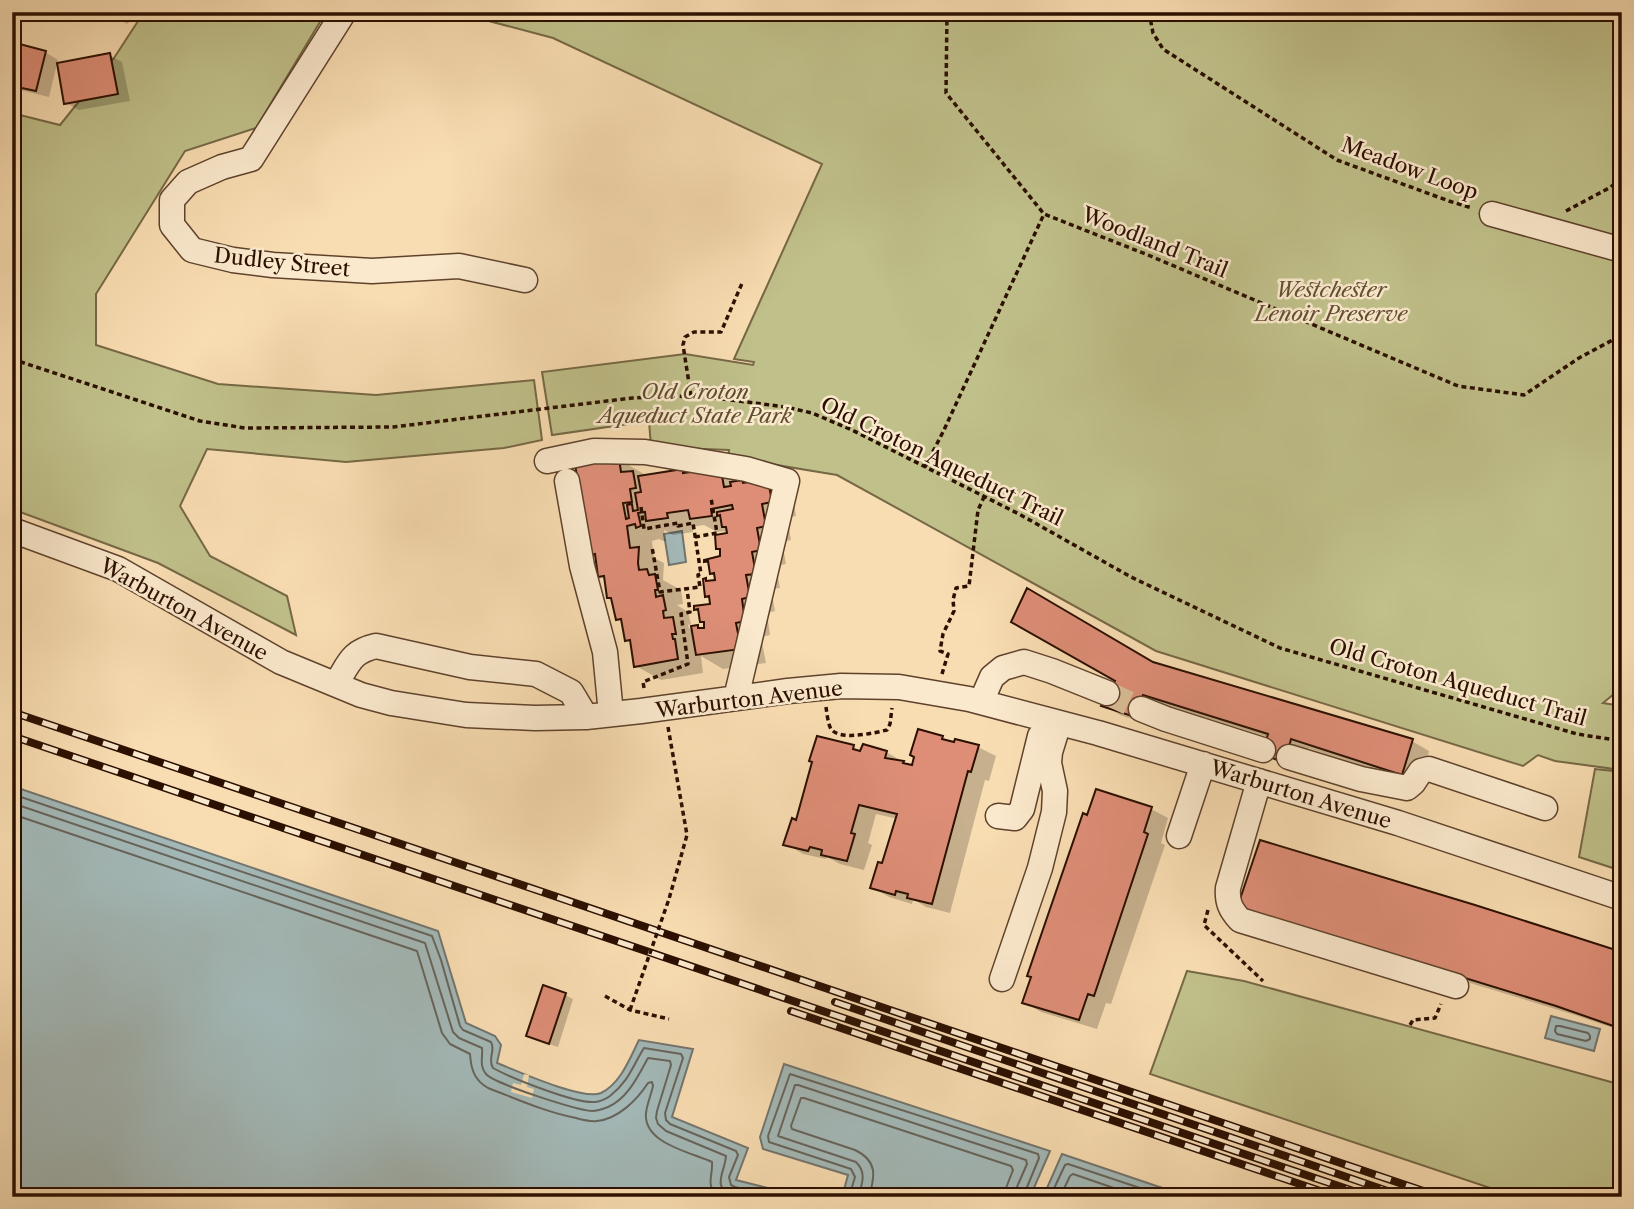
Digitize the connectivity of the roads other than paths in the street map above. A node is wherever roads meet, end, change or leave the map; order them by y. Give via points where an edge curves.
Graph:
1 (344, 12) edge
2 (1492, 214) road end
3 (1622, 250) edge
4 (525, 280) dead end
5 (547, 461) dead end
6 (567, 481) dead end
7 (12, 530) edge
8 (336, 684) junction
9 (1107, 693) tunnel mouth
10 (736, 698) junction
11 (981, 702) junction
12 (1141, 709) tunnel mouth
13 (611, 714) junction
14 (586, 717) junction
15 (1052, 721) junction
16 (1263, 750) dead end
17 (1289, 757) dead end
18 (1203, 764) junction
19 (1259, 781) junction
20 (1545, 808) dead end
21 (998, 816) dead end
22 (1179, 836) dead end
23 (1622, 898) edge
24 (1002, 979) dead end
25 (1449, 995) road end

1 - 4 street, Dudley Street via 251,159 188,182 172,200 172,225 192,250 233,260 372,271 460,266
2 - 3 street
5 - 10 street via 594,450 645,452 746,469 787,481
6 - 13 street via 582,566 605,652
7 - 8 street, Warburton Avenue via 118,569 281,662
8 - 14 street, Warburton Avenue via 391,704 466,715
8 - 14 street via 355,654 376,646 470,667 536,674 571,692
9 - 11 street via 1024,662 992,677
10 - 11 street, Warburton Avenue via 841,686 898,687
10 - 13 street, Warburton Avenue via 655,701
11 - 15 street, Warburton Avenue
12 - 16 street
13 - 14 street, Warburton Avenue
15 - 18 street, Warburton Avenue
15 - 21 street via 1022,810 1015,818
15 - 24 street via 1048,763 1055,791 1054,812
17 - 20 street via 1407,788 1429,769
18 - 19 street, Warburton Avenue
18 - 22 street
19 - 23 street, Warburton Avenue
19 - 25 street via 1228,888 1232,911 1240,920

